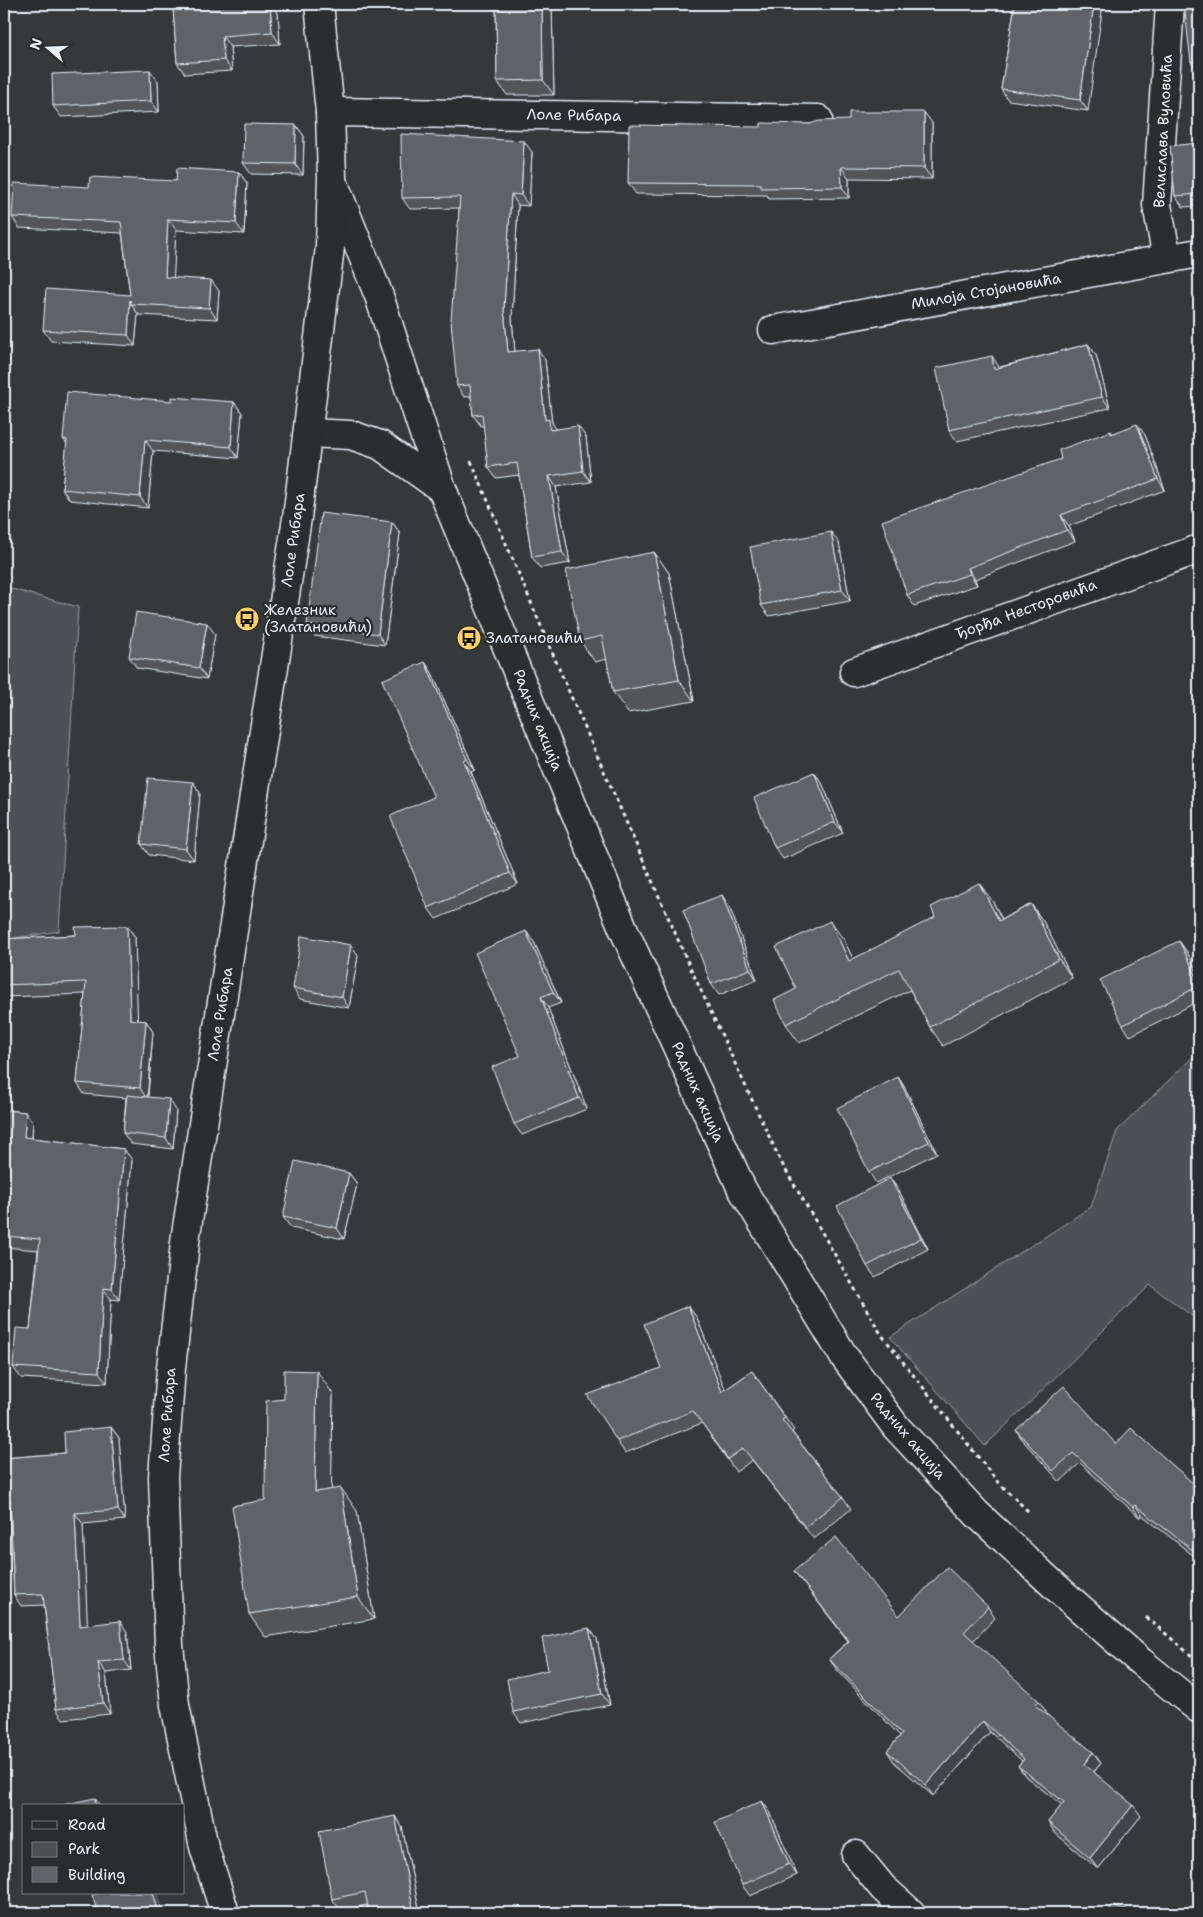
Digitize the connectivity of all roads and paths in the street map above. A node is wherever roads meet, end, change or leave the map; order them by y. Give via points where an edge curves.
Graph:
1 (318, 4) edge
2 (1170, 4) edge
3 (330, 112) junction
4 (818, 118) dead end
5 (332, 178) junction
6 (1199, 253) edge
7 (1167, 258) junction
8 (773, 330) dead end
9 (308, 433) junction
10 (468, 453) dead end
11 (442, 489) junction
12 (1199, 549) edge
13 (854, 672) dead end
14 (1032, 1515) dead end
15 (1140, 1613) dead end
16 (1199, 1662) edge
17 (1199, 1709) edge
18 (856, 1855) dead end
19 (225, 1913) edge
20 (911, 1913) edge

1 - 3 main road, Лоле Рибара
2 - 7 main road, Велислава Вуловића via 1157,205
3 - 4 main road, Лоле Рибара
3 - 5 main road, Лоле Рибара
5 - 9 main road, Лоле Рибара via 330,247
5 - 11 main road, Радних акција via 378,296
6 - 7 main road, Милоја Стојановића
7 - 8 main road, Милоја Стојановића
9 - 11 main road via 351,435 380,445
9 - 19 main road, Лоле Рибара via 186,1234 163,1477 175,1705 204,1847
10 - 14 path via 594,750 781,1162 881,1334 996,1481
11 - 17 main road, Радних акција via 623,928 742,1189 802,1291 843,1355 896,1427 977,1514 1141,1662
12 - 13 main road, Ђорђа Несторовића
15 - 16 path
18 - 20 main road via 883,1888

